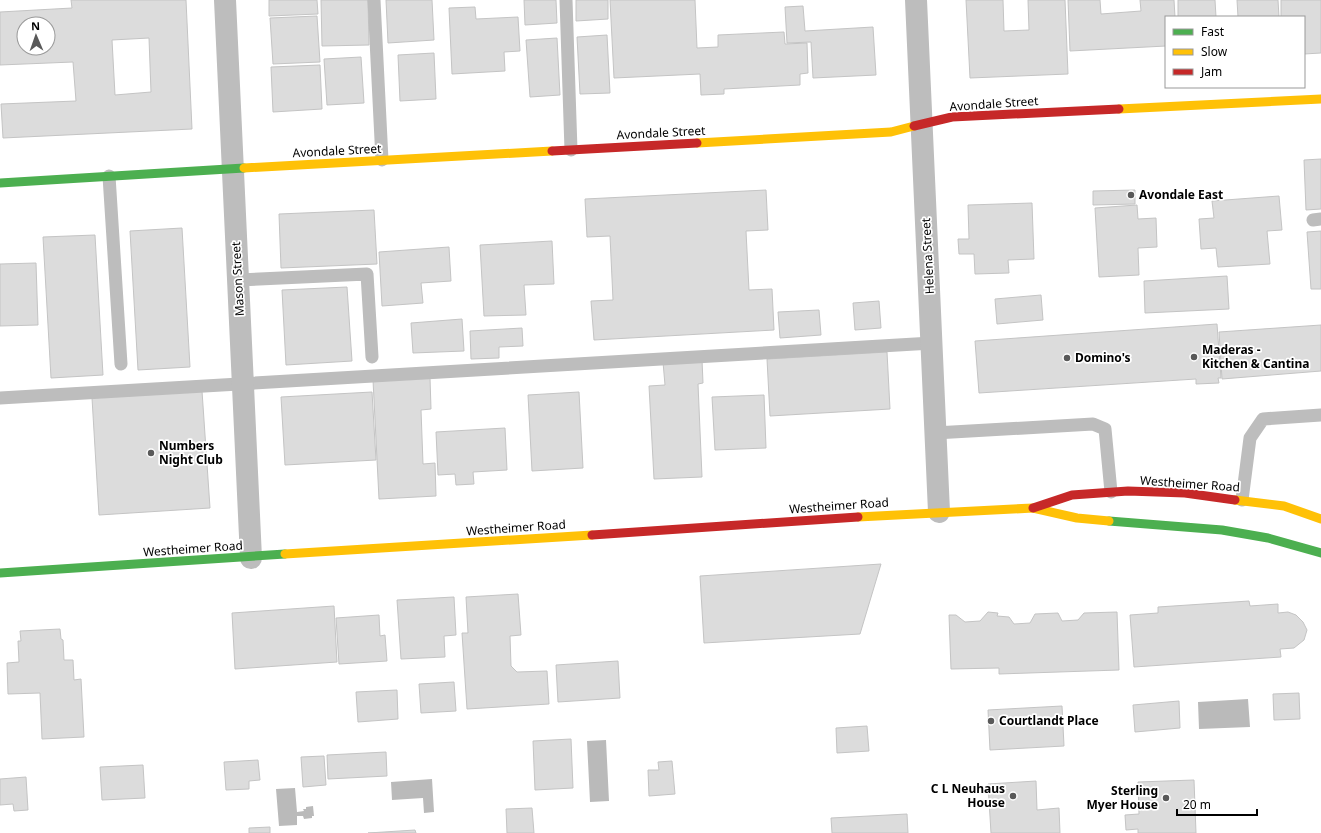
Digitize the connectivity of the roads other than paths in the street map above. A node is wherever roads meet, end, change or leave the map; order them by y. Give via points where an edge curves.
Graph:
1 (225, 0) edge
2 (374, 0) edge
3 (566, 0) edge
4 (916, 0) edge
5 (1321, 99) edge
6 (922, 125) junction
7 (571, 150) junction
8 (382, 160) junction
9 (232, 169) junction
10 (109, 176) junction
11 (0, 183) edge
12 (238, 280) junction
13 (932, 343) junction
14 (372, 358) dead end
15 (121, 364) dead end
16 (243, 384) junction
17 (0, 398) edge
18 (1321, 415) edge
19 (935, 433) junction
20 (1111, 492) junction
21 (1242, 500) junction
22 (1033, 508) junction
23 (939, 512) junction
24 (1321, 519) edge
25 (1321, 553) edge
26 (251, 558) junction
27 (0, 573) edge

1 - 9 street, Mason Street
2 - 8 lane
3 - 7 lane
4 - 6 street, Helena Street
5 - 6 main road, Avondale Street via 952,117
6 - 7 main road, Avondale Street via 891,132
6 - 13 street, Helena Street
7 - 8 main road, Avondale Street
8 - 9 main road, Avondale Street
9 - 10 main road, Avondale Street
9 - 12 street, Mason Street
10 - 11 main road, Avondale Street
10 - 15 lane
12 - 14 lane via 367,274
12 - 16 street, Mason Street
13 - 16 lane
13 - 19 street, Helena Street
16 - 17 lane
16 - 26 street, Mason Street
18 - 21 lane via 1263,419 1250,438
19 - 20 lane via 1093,424 1105,429
19 - 23 street, Helena Street
20 - 21 main road, Westheimer Road via 1185,493
20 - 22 main road, Westheimer Road via 1072,495
21 - 24 main road, Westheimer Road via 1284,506
22 - 23 main road, Westheimer Road
22 - 25 main road, Westheimer Road via 1077,518 1222,530 1268,538
23 - 26 main road, Westheimer Road
26 - 27 main road, Westheimer Road

